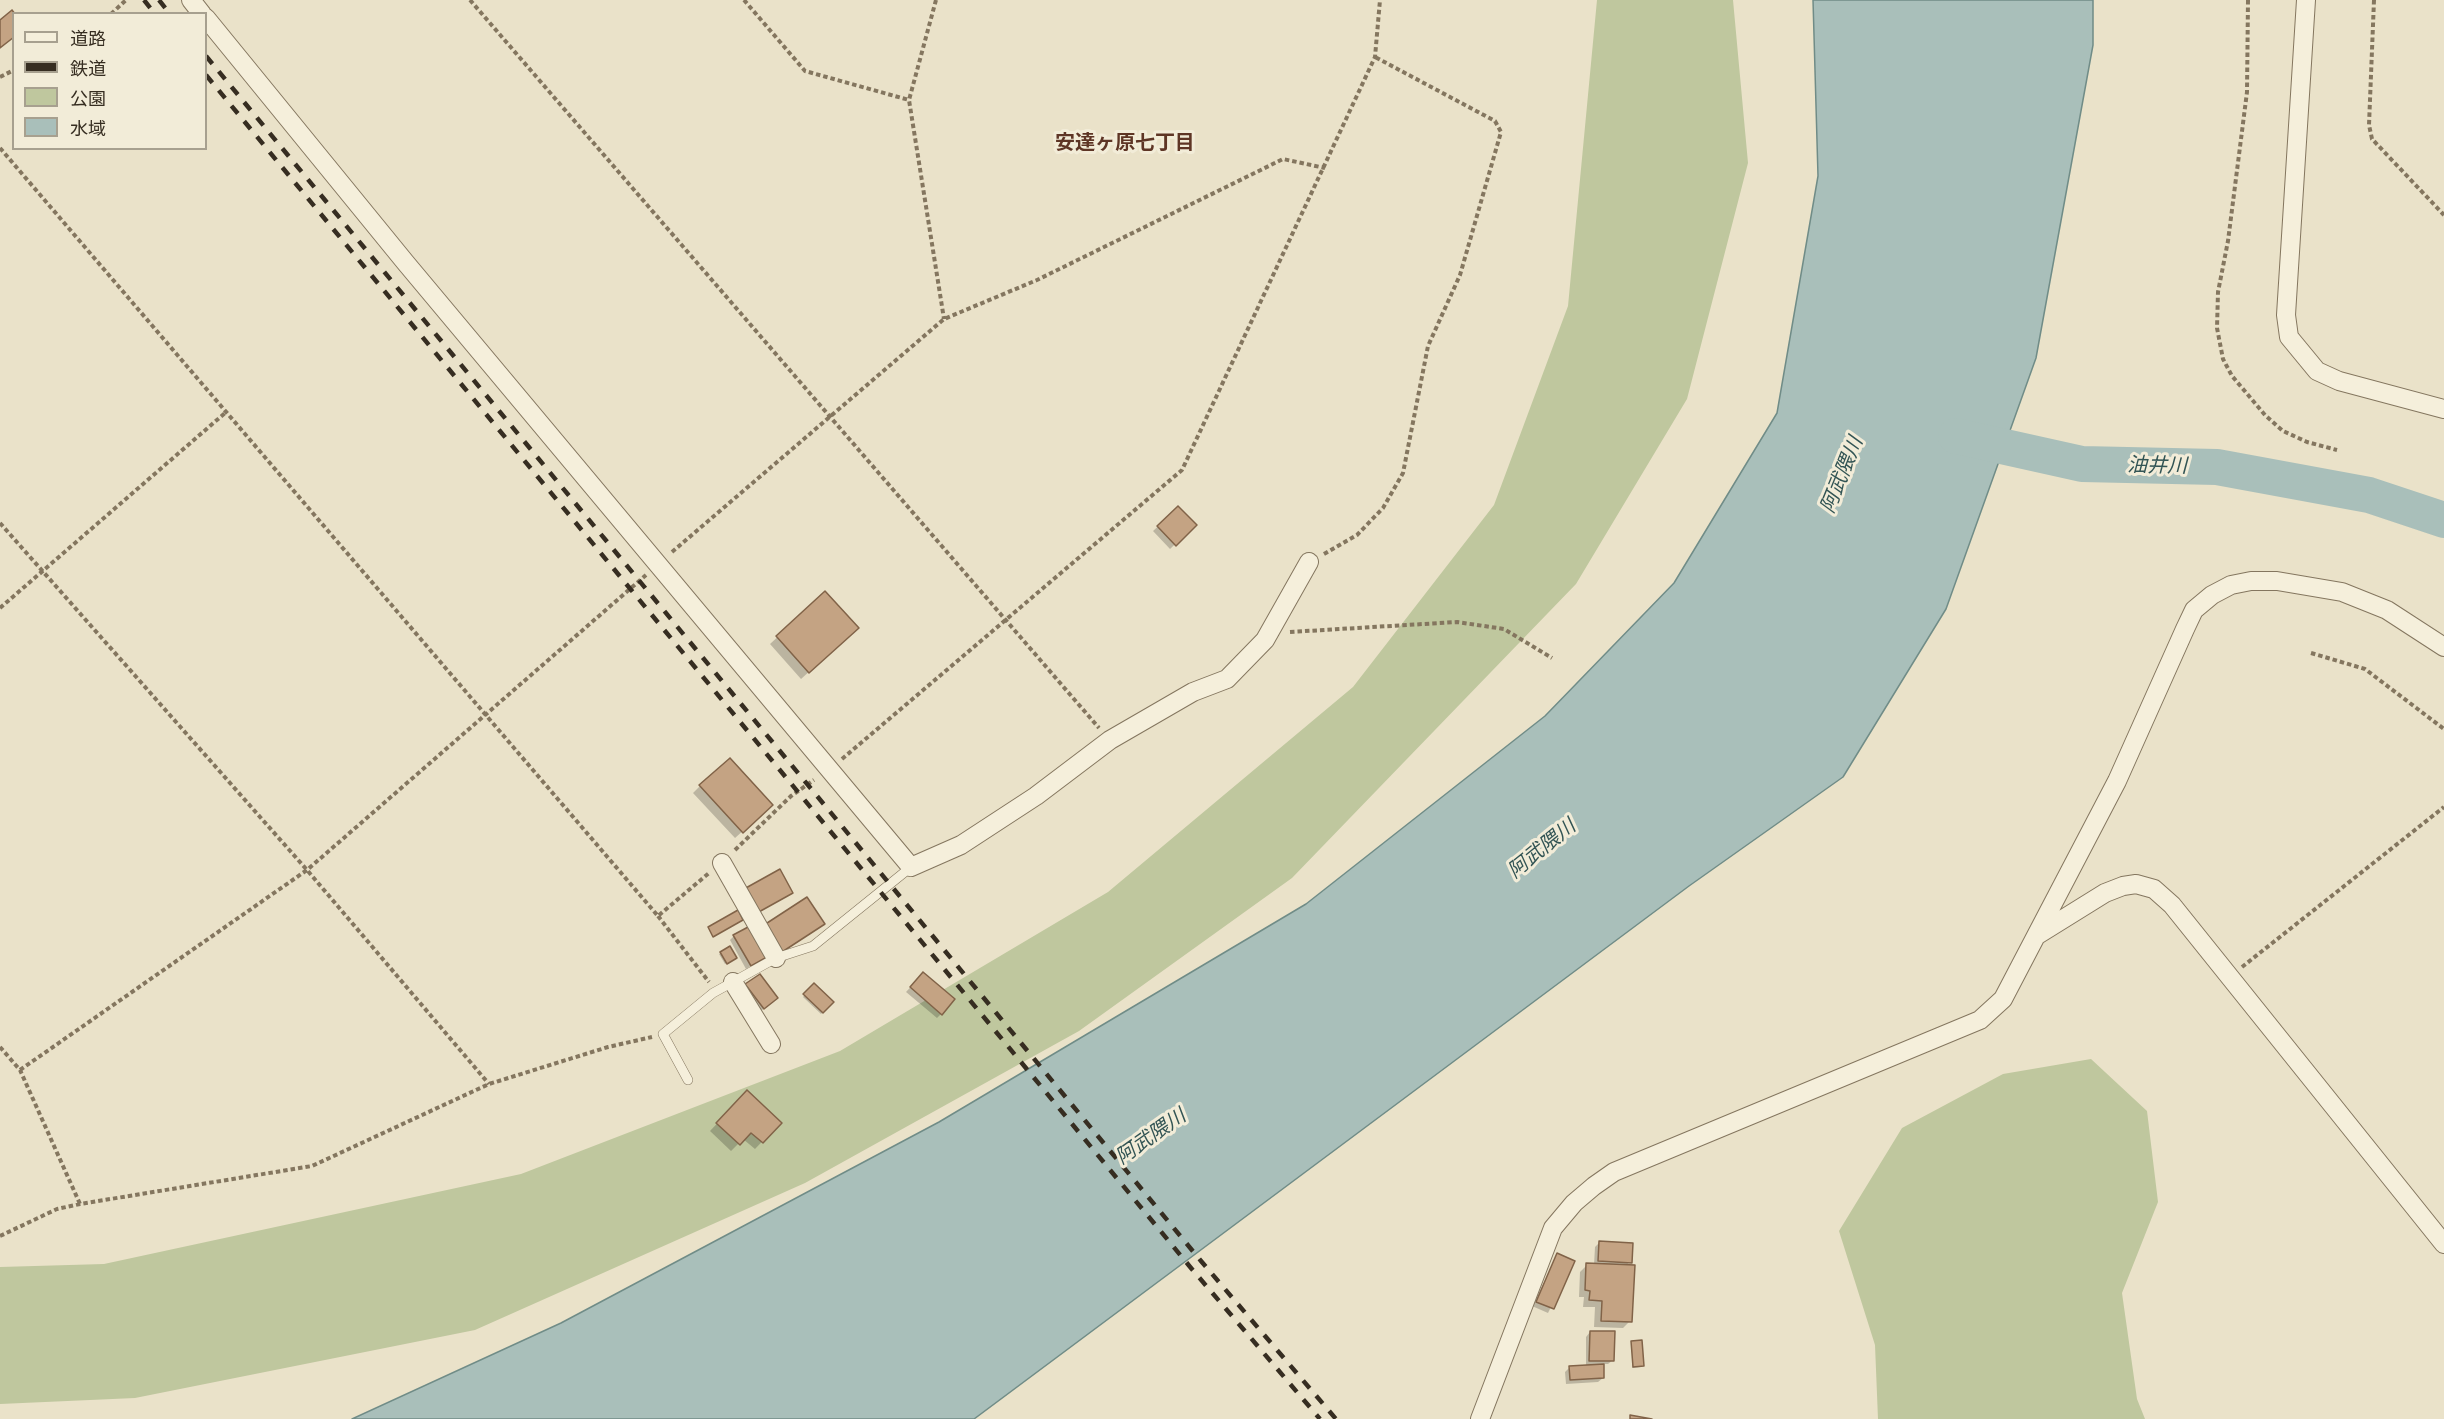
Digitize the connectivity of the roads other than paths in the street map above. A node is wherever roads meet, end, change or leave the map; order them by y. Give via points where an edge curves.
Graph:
1 (191, 0) edge
2 (2306, 0) edge
3 (200, 12) edge
4 (207, 19) edge
5 (2444, 409) edge
6 (1310, 562) road end
7 (2444, 647) edge
8 (722, 863) road end
9 (910, 867) junction
10 (2037, 935) junction
11 (776, 958) junction
12 (733, 981) junction
13 (771, 1044) dead end
14 (688, 1080) dead end
15 (2444, 1244) edge
16 (1480, 1419) edge

1 - 3 street
2 - 5 street via 2286,315 2289,337 2317,371 2339,381
4 - 9 street
6 - 9 street via 1269,634 1227,679 1193,692 1110,740 1036,796 961,845
7 - 10 street via 2387,610 2342,592 2277,581 2251,581 2212,595 2194,610 2117,781
8 - 11 street
9 - 11 lane via 813,946
10 - 15 street via 2105,893 2136,884 2154,889 2172,905
10 - 16 street via 2003,999 1980,1020 1614,1172 1574,1203 1553,1228
11 - 12 lane
12 - 13 street
12 - 14 lane via 663,1034

